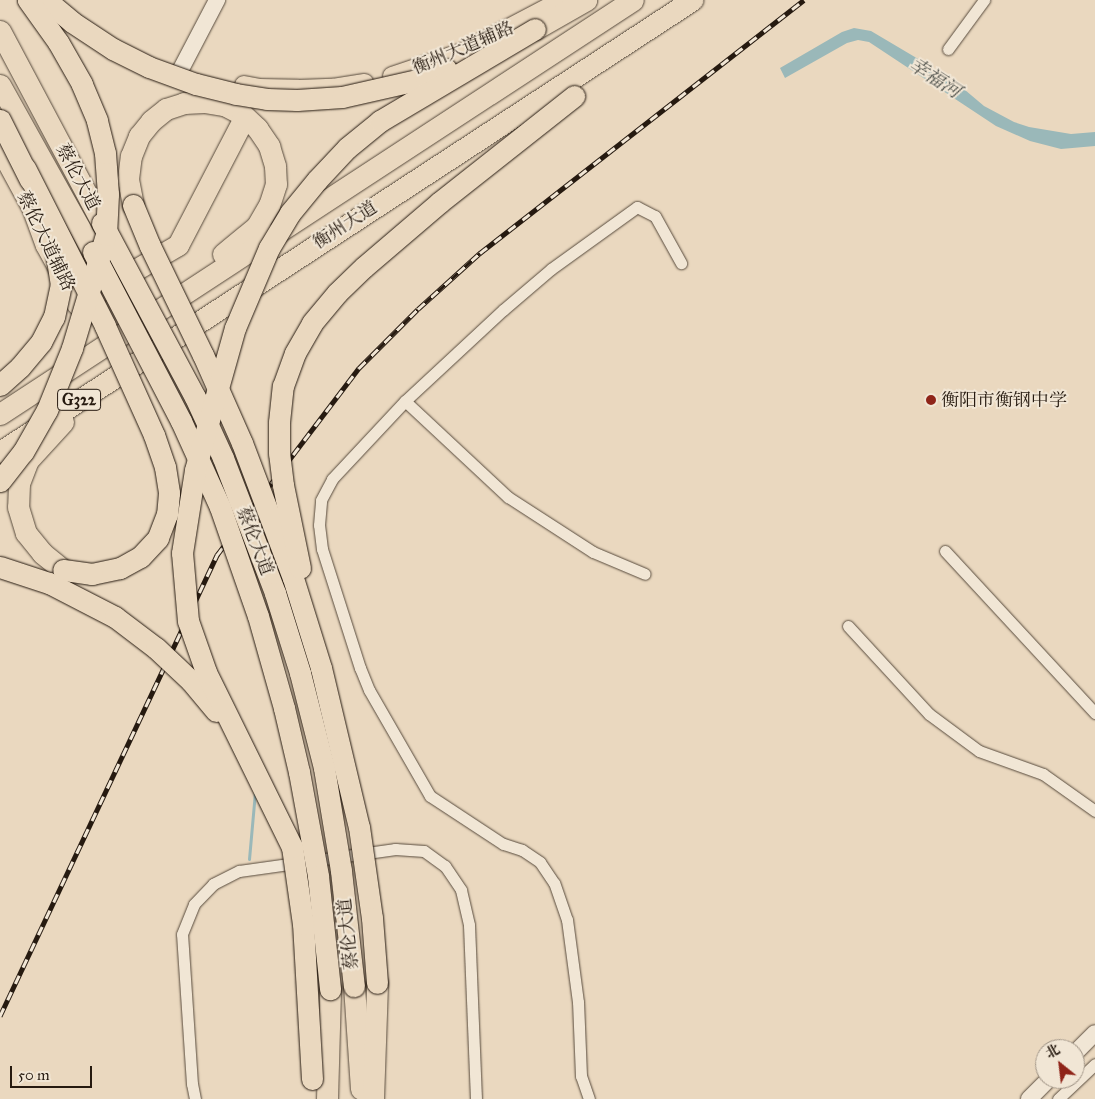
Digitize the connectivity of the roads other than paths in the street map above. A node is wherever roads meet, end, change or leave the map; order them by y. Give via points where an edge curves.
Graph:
1 (28, 0) edge
2 (46, 0) edge
3 (62, 0) edge
4 (211, 0) edge
5 (217, 0) edge
6 (562, 0) edge
7 (586, 0) edge
8 (633, 0) edge
9 (692, 0) edge
10 (697, 0) edge
11 (984, 0) edge
12 (535, 29) junction
13 (0, 31) edge
14 (948, 49) dead end
15 (179, 68) junction
16 (0, 84) edge
17 (0, 120) edge
18 (242, 122) dead end
19 (0, 151) edge
20 (26, 168) junction
21 (682, 264) dead end
22 (77, 304) joint
23 (142, 321) junction
24 (0, 385) edge
25 (99, 387) junction
26 (405, 401) junction
27 (0, 414) edge
28 (0, 452) edge
29 (0, 481) edge
30 (945, 551) dead end
31 (0, 567) edge
32 (645, 574) dead end
33 (848, 626) dead end
34 (321, 668) junction
35 (1095, 713) edge
36 (244, 749) junction
37 (1095, 811) edge
38 (329, 1026) junction
39 (1095, 1033) edge
40 (1085, 1043) edge
41 (1095, 1064) edge
42 (313, 1089) edge
43 (1038, 1089) edge
44 (1066, 1096) edge
45 (372, 1097) edge
46 (195, 1099) edge
47 (318, 1099) edge
48 (327, 1099) edge
49 (476, 1099) edge
50 (589, 1099) edge
51 (1028, 1099) edge

1 - 29 highway, bridge via 58,42 82,84 97,120 105,153 106,235 72,348 47,410 23,452
2 - 12 highway, bridge via 113,49 148,67 196,84 267,99 342,97 416,80
3 - 15 main road via 114,39
4 - 15 street
5 - 15 street
6 - 15 main road, 衡州大道辅路 via 463,52 401,74 333,88 256,96
7 - 12 highway
8 - 23 highway, 衡州大道
9 - 25 highway, 衡州大道 / G322
10 - 34 highway, bridge via 440,202 364,267 312,323 295,353 283,386 279,453
11 - 14 street
12 - 36 highway, bridge via 409,102 347,148 290,213 248,292 195,470 182,553 184,592 195,644
13 - 45 highway, 蔡伦大道, bridge via 199,405 275,593 300,673 324,768 341,871 361,1067
16 - 38 highway, 蔡伦大道, bridge via 181,421 220,507 258,616 299,772 318,876 330,989
17 - 20 highway, bridge
18 - 22 highway via 178,246
19 - 22 main road, 蔡伦大道辅路 via 31,208 45,246
20 - 24 highway, bridge via 55,248 61,285 54,318 41,342
20 - 25 highway, bridge via 105,326 165,467 169,492 167,514 158,538 140,557 120,568 92,574 63,570 42,553 26,533 18,507 19,483 28,460
21 - 26 street via 655,216 637,207 551,269
23 - 27 highway, 衡州大道 / G322
23 - 34 highway, bridge via 256,226 269,205 276,184 269,146 242,114 224,105 194,102 166,109 139,136 130,156 128,179 133,205 150,246 203,355 242,443
25 - 28 highway, 衡州大道 / G322
26 - 32 street via 508,497 594,552
26 - 50 street via 332,480 320,500 322,548 369,690 430,796 503,844 522,850 540,862 554,883 567,920 578,1002 581,1076
30 - 35 street
31 - 36 highway, bridge via 49,583 115,617 156,648 191,681
33 - 37 street via 936,719 979,751 1043,774
34 - 45 highway, bridge via 360,827 372,918 377,983
36 - 42 highway, bridge via 292,847 304,924
38 - 47 highway
38 - 48 highway, 蔡伦大道
39 - 40 street
41 - 44 street
43 - 51 street
46 - 49 street via 182,934 194,904 213,884 239,871 396,849 424,851 445,866 461,890 469,925

